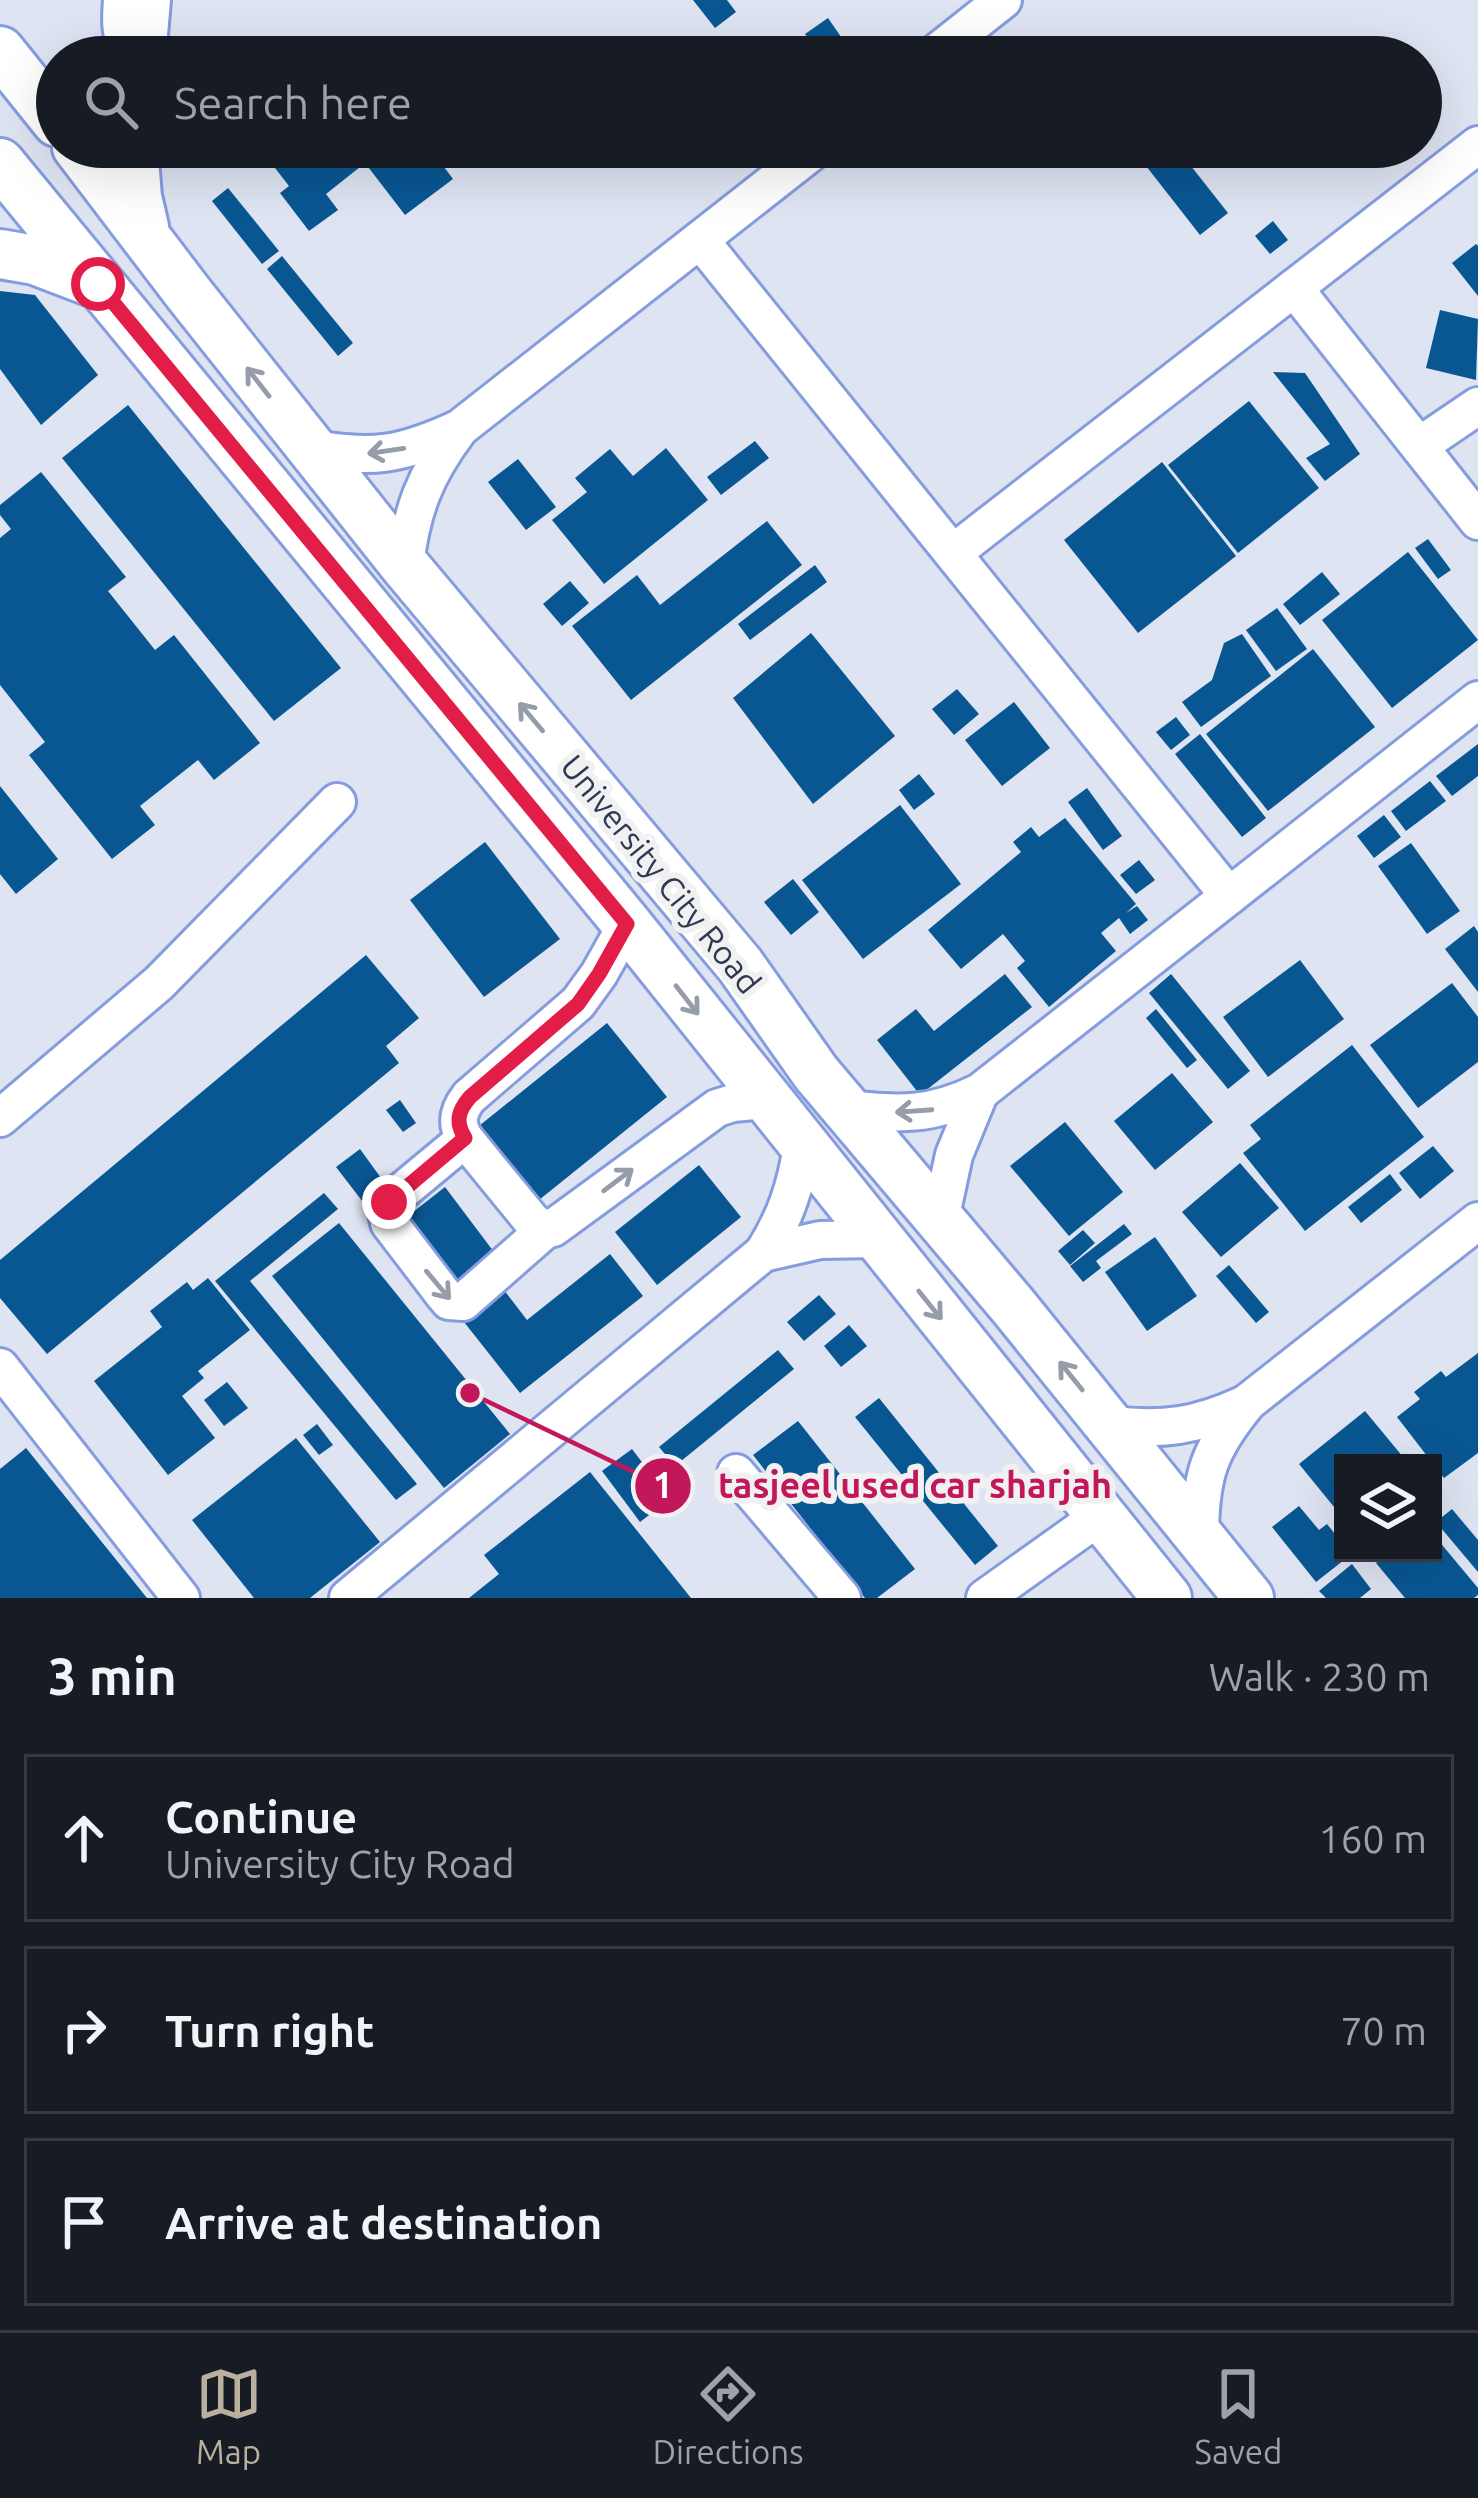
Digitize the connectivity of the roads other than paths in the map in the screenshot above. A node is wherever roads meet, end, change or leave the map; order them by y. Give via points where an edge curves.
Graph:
1 (122, 0) edge
2 (146, 0) edge
3 (1003, 0) edge
4 (123, 36) edge
5 (142, 36) edge
6 (958, 36) edge
7 (0, 51) edge
8 (36, 96) edge
9 (1478, 145) edge
10 (0, 164) edge
11 (93, 168) edge
12 (135, 168) edge
13 (791, 168) edge
14 (147, 238) junction
15 (700, 240) junction
16 (0, 254) edge
17 (98, 284) junction
18 (1294, 288) junction
19 (1478, 406) edge
20 (460, 428) junction
21 (1419, 446) junction
22 (309, 448) junction
23 (1478, 521) edge
24 (953, 553) junction
25 (404, 566) junction
26 (1478, 700) edge
27 (337, 802) dead end
28 (1229, 896) junction
29 (627, 924) junction
30 (831, 1091) junction
31 (980, 1092) junction
32 (766, 1100) junction
33 (0, 1118) edge
34 (465, 1138) junction
35 (802, 1146) junction
36 (940, 1220) junction
37 (1478, 1221) edge
38 (545, 1230) junction
39 (877, 1239) junction
40 (764, 1252) junction
41 (0, 1366) edge
42 (1248, 1402) junction
43 (1111, 1425) junction
44 (736, 1473) dead end
45 (1100, 1516) junction
46 (1200, 1537) junction
47 (182, 1598) edge
48 (348, 1598) edge
49 (842, 1598) edge
50 (985, 1598) edge
51 (1167, 1598) edge
52 (1250, 1598) edge

1 - 4 street
2 - 5 main road
3 - 6 street
7 - 8 main road
9 - 18 street
10 - 17 main road, University City Road
11 - 14 main road, University City Road
12 - 14 main road
13 - 15 street
22 -> 14 main road, University City Road
15 - 20 street
15 - 24 street
16 - 17 main road
17 - 29 main road, University City Road
18 - 21 street
18 - 24 street
19 - 21 street
20 -> 22 street via 386,453
20 - 25 street via 420,492
21 - 23 street
22 - 25 main road, University City Road
24 - 28 street
30 -> 25 main road, University City Road via 740,965
26 - 28 street
27 - 33 street via 159,983
28 - 31 street
29 - 30 main road via 644,910 664,916
29 -> 32 main road, University City Road
29 - 34 street via 578,1004 461,1108
31 -> 30 street via 915,1114
30 - 36 main road, University City Road
31 - 36 street via 953,1155
32 - 35 main road, University City Road
38 -> 32 street via 717,1108
34 - 38 street
34 -> 38 street via 386,1208 444,1295 463,1302
35 - 39 main road, University City Road
35 - 40 street via 790,1202
43 -> 36 main road, University City Road
37 - 42 street
39 - 40 street
39 -> 45 main road, University City Road
40 - 48 street
41 - 47 street
42 - 43 street via 1182,1427
42 - 46 street via 1208,1463
43 - 46 main road, University City Road
44 - 49 street
45 - 50 street
45 - 51 main road, University City Road
46 - 52 main road, University City Road

